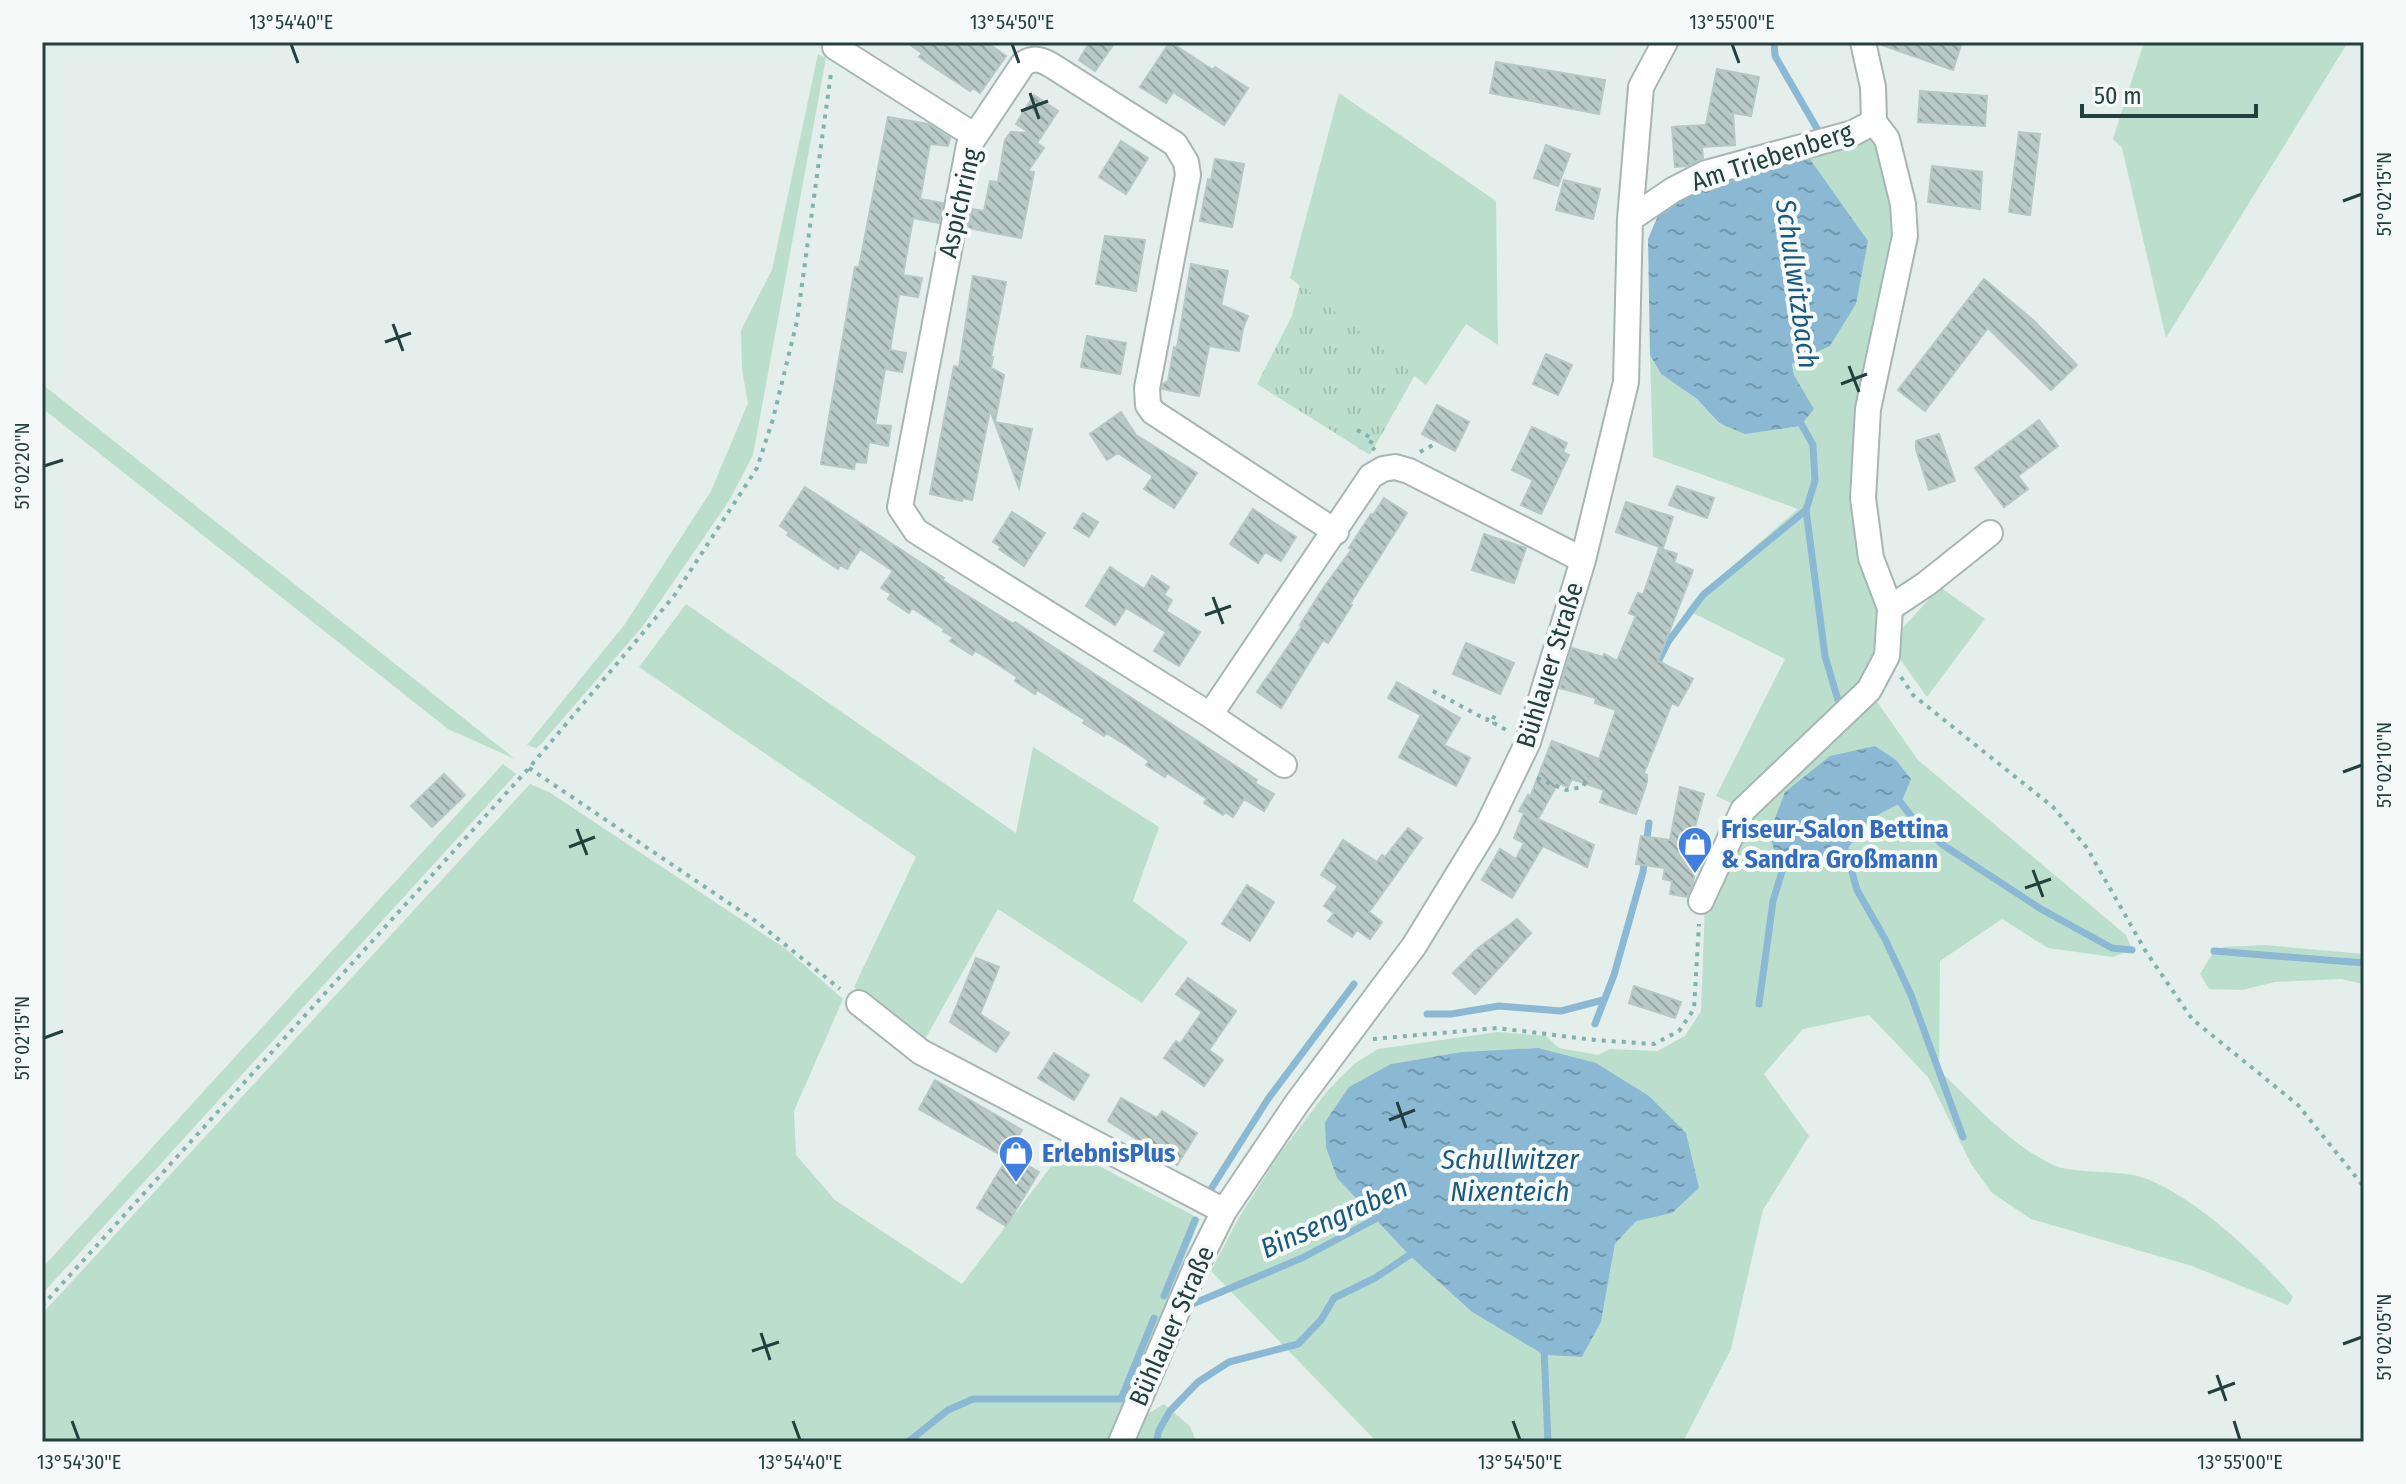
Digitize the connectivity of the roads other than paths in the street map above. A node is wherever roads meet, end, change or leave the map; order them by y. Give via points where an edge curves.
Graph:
1 (1665, 42) edge
2 (1863, 42) edge
3 (833, 57) road end
4 (1874, 122) junction
5 (975, 136) junction
6 (1630, 219) junction
7 (1336, 532) junction
8 (1990, 533) dead end
9 (1583, 560) junction
10 (1890, 608) junction
11 (1210, 715) junction
12 (1284, 765) dead end
13 (1701, 901) road end
14 (859, 1003) road end
15 (1224, 1211) junction
16 (1121, 1442) edge

1 - 6 street, Bühlauer Straße via 1641,87
2 - 4 street, Am Triebenberg
3 - 5 street
4 - 6 street, Am Triebenberg via 1853,133 1706,173
4 - 10 street, Am Triebenberg via 1887,139 1905,236 1868,409 1863,498 1871,558
5 - 7 street, Aspichring via 1023,64 1041,59 1175,144 1188,175 1148,405 1160,419
5 - 11 street, Aspichring via 969,145 900,507 916,531
6 - 9 street, Bühlauer Straße via 1626,382
7 - 9 street via 1371,476 1395,467
7 - 11 street
8 - 10 street
9 - 15 street, Bühlauer Straße via 1528,742 1487,827 1414,946
10 - 13 street, Am Triebenberg via 1887,656 1869,690 1743,810
11 - 12 street, Aspichring
14 - 15 street via 921,1052
15 - 16 street, Bühlauer Straße

